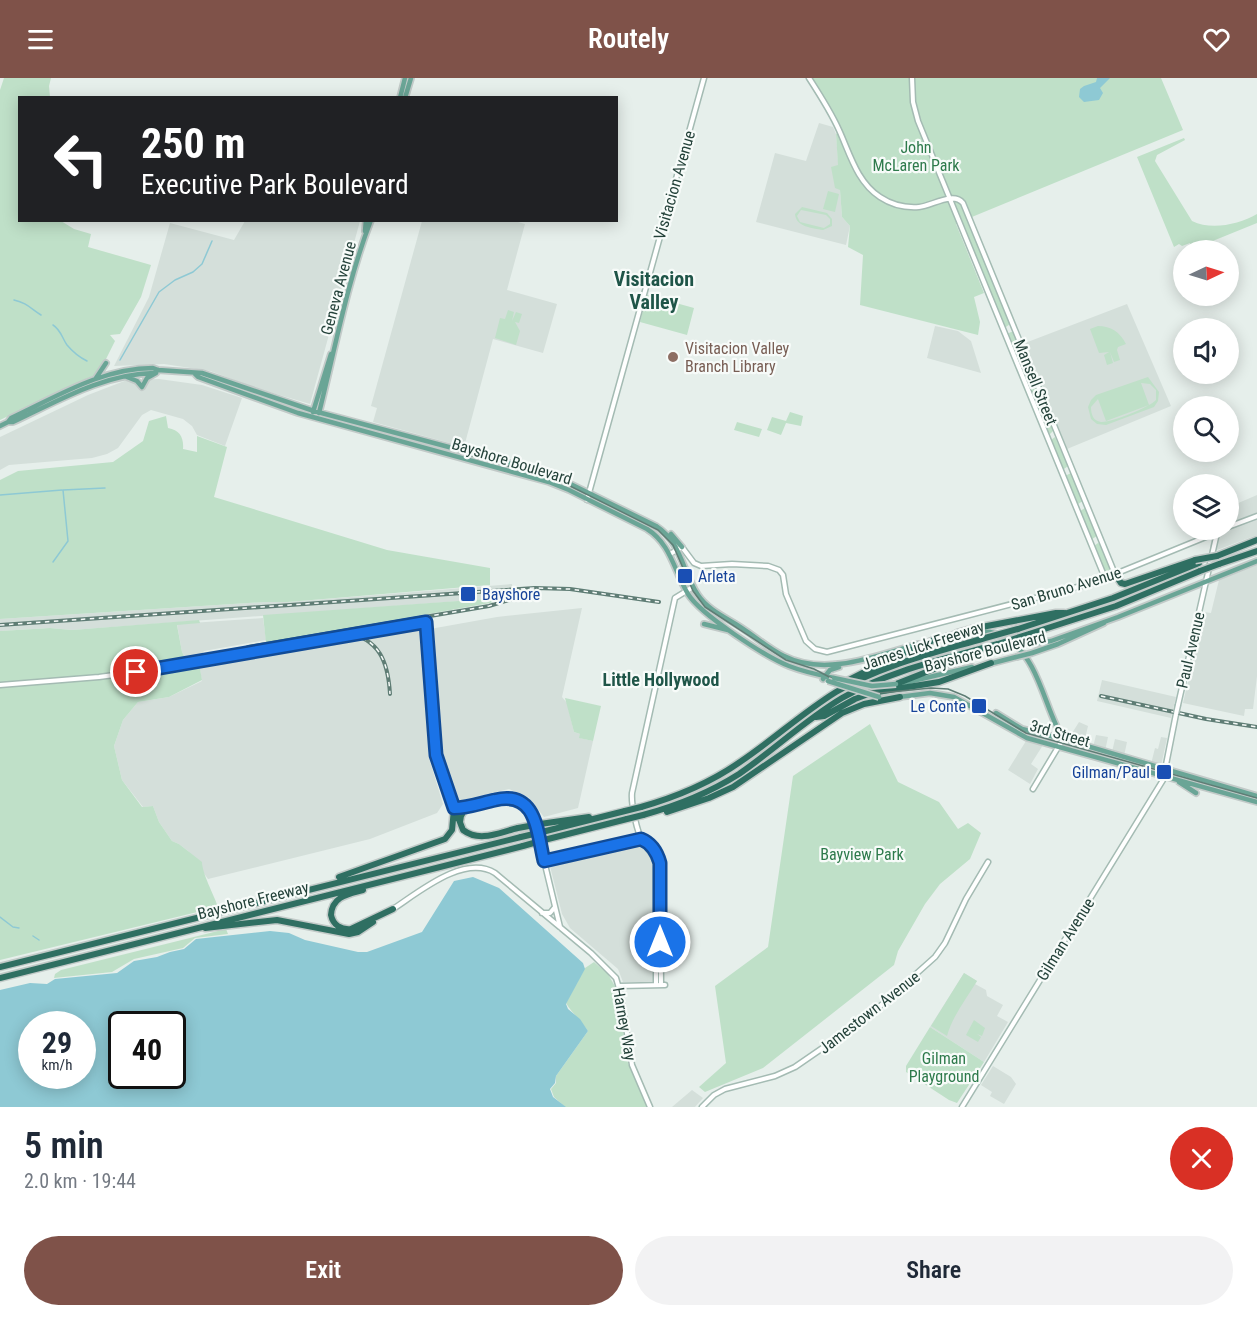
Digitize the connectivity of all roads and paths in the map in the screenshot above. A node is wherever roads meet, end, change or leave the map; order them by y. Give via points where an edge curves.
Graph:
1 (405, 78) edge
2 (411, 78) edge
3 (704, 78) edge
4 (809, 78) edge
5 (912, 78) edge
6 (400, 96) edge
7 (406, 96) edge
8 (950, 198) junction
9 (366, 222) edge
10 (370, 222) edge
11 (365, 234) junction
12 (159, 370) junction
13 (122, 374) junction
14 (93, 380) junction
15 (315, 414) junction
16 (8, 422) junction
17 (0, 426) edge
18 (590, 492) junction
19 (587, 500) junction
20 (1257, 516) edge
21 (1239, 523) edge
22 (1198, 540) edge
23 (1215, 540) edge
24 (1257, 540) edge
25 (680, 549) junction
26 (1257, 551) edge
27 (670, 554) junction
28 (1257, 561) edge
29 (1197, 562) junction
30 (1115, 574) junction
31 (1105, 578) junction
32 (1206, 580) junction
33 (693, 587) junction
34 (686, 591) junction
35 (719, 613) junction
36 (1067, 614) junction
37 (1111, 619) junction
38 (715, 620) junction
39 (731, 631) junction
40 (957, 633) junction
41 (995, 633) junction
42 (936, 639) junction
43 (996, 644) junction
44 (869, 658) junction
45 (808, 663) junction
46 (991, 663) junction
47 (844, 666) junction
48 (839, 677) junction
49 (825, 678) junction
50 (896, 684) junction
51 (0, 685) edge
52 (900, 697) junction
53 (807, 712) junction
54 (996, 713) dead end
55 (813, 718) junction
56 (1063, 739) junction
57 (1059, 746) junction
58 (1164, 768) junction
59 (1163, 776) junction
60 (1174, 779) junction
61 (1033, 789) dead end
62 (1196, 793) dead end
63 (1257, 795) edge
64 (1257, 802) edge
65 (466, 807) junction
66 (454, 808) junction
67 (643, 815) junction
68 (541, 828) junction
69 (469, 834) junction
70 (641, 839) junction
71 (513, 848) joint
72 (544, 861) junction
73 (988, 862) dead end
74 (450, 864) junction
75 (303, 890) junction
76 (555, 903) junction
77 (393, 909) junction
78 (542, 913) junction
79 (550, 920) junction
80 (560, 921) junction
81 (560, 927) junction
82 (198, 928) junction
83 (0, 967) edge
84 (0, 978) edge
85 (619, 986) junction
86 (650, 1107) edge
87 (702, 1107) edge
88 (962, 1107) edge

1 - 6 main road
2 - 7 main road
3 - 18 street, Visitacion Avenue
4 - 8 street via 860,176 874,192 891,203 910,207 929,206
5 - 8 street, Mansell Street via 916,115
8 - 30 street, Mansell Street via 964,205
8 - 31 street, Mansell Street
9 - 11 main road, Geneva Avenue
10 - 11 main road, Geneva Avenue
11 - 15 main road, Geneva Avenue
12 - 13 main road, Bayshore Boulevard
12 - 13 main road via 142,387
12 - 15 main road, Bayshore Boulevard via 195,374
13 - 14 main road, Bayshore Boulevard
13 - 14 main road via 109,370 106,364
13 - 16 main road, Bayshore Boulevard
14 - 16 main road, Bayshore Boulevard
15 - 18 main road, Bayshore Boulevard via 550,474
15 - 19 main road, Bayshore Boulevard via 549,482
16 - 17 main road, Bayshore Boulevard
18 - 19 street, Visitacion Avenue
18 - 25 main road, Bayshore Boulevard via 656,525
19 - 27 main road, Bayshore Boulevard via 652,532
20 - 21 street
22 - 30 street, San Bruno Avenue
23 - 32 street, Paul Avenue
24 - 29 highway, bridge
25 - 27 street
25 - 31 street, San Bruno Avenue via 701,566 732,564 779,570 806,641 824,652
25 - 33 main road, Bayshore Boulevard
26 - 43 highway, James Lick Freeway, bridge via 1116,606
27 - 34 main road, Bayshore Boulevard
28 - 32 main road, Bayshore Boulevard
29 - 30 highway via 1125,584
29 - 36 highway, James Lick Freeway
30 - 31 street, San Bruno Avenue
32 - 37 main road, Bayshore Boulevard
32 - 58 street, Paul Avenue, bridge
33 - 34 street
33 - 35 main road, Bayshore Boulevard via 703,602
34 - 38 main road, Bayshore Boulevard
34 - 70 street via 675,598 632,793
35 - 38 main road
35 - 45 main road, Bayshore Boulevard via 782,655
36 - 40 highway
36 - 53 highway, James Lick Freeway, bridge via 875,672
37 - 41 main road, Bayshore Boulevard via 1037,644
37 - 46 main road, Bayshore Boulevard, bridge via 1064,642
38 - 39 main road, Bayshore Boulevard
38 - 39 main road via 704,624
39 - 49 main road, Bayshore Boulevard via 778,661
40 - 41 main road, Bayshore Boulevard
40 - 42 main road, Bayshore Boulevard
41 - 56 main road via 1013,642 1029,662
42 - 44 main road, Bayshore Boulevard
42 - 53 highway via 844,682
43 - 50 highway
43 - 55 highway, James Lick Freeway via 884,678
44 - 45 main road, Bayshore Boulevard via 832,666
44 - 47 main road
45 - 49 main road via 821,670
46 - 50 main road, Bayshore Boulevard
46 - 55 highway via 939,682 872,693
47 - 48 main road
47 - 49 main road via 832,669
48 - 49 main road, Bayshore Boulevard
48 - 50 main road, Bayshore Boulevard, bridge via 872,686
49 - 52 main road, 3rd Street, bridge via 879,697
51 - 66 street via 111,676 426,622 436,755
52 - 57 main road, 3rd Street via 930,693 954,697 1023,736
52 - 67 highway via 864,704 835,716 721,793 671,811
53 - 68 highway, James Lick Freeway, bridge via 723,773 684,792 641,807
54 - 56 main road, 3rd Street via 1022,729
55 - 67 highway, James Lick Freeway via 727,781 694,798
56 - 57 street
56 - 58 main road, 3rd Street
57 - 59 main road, 3rd Street
57 - 61 street
58 - 59 street, Gilman Avenue
58 - 63 main road, 3rd Street
59 - 60 main road, 3rd Street
59 - 88 street, Gilman Avenue
60 - 62 main road
60 - 64 main road, 3rd Street
65 - 66 street
65 - 69 highway via 460,823
65 - 72 street via 506,798 522,802 533,815
66 - 69 highway via 461,827
66 - 75 highway via 452,830 441,842
67 - 71 highway, James Lick Freeway, bridge
68 - 69 highway, bridge via 518,828 481,837
68 - 75 highway, Bayshore Freeway, bridge via 521,837
70 - 72 street
70 - 85 street via 656,864 660,985
71 - 74 highway, Bayshore Freeway
72 - 76 street
73 - 87 street, Jamestown Avenue via 935,957 865,1021 824,1051 782,1073 725,1089
74 - 77 highway via 344,896 334,903 331,915 337,925 351,929
74 - 82 highway, Bayshore Freeway
75 - 83 highway, Bayshore Freeway
76 - 78 street via 552,912
76 - 80 street
77 - 78 street, Harney Way via 443,877 479,868 495,873
77 - 82 highway via 349,934 277,920
78 - 79 street, Harney Way
79 - 80 street
79 - 81 street, Harney Way
80 - 81 street
81 - 85 street, Harney Way via 607,968
82 - 84 highway, Bayshore Freeway
85 - 86 street, Harney Way via 632,1065

